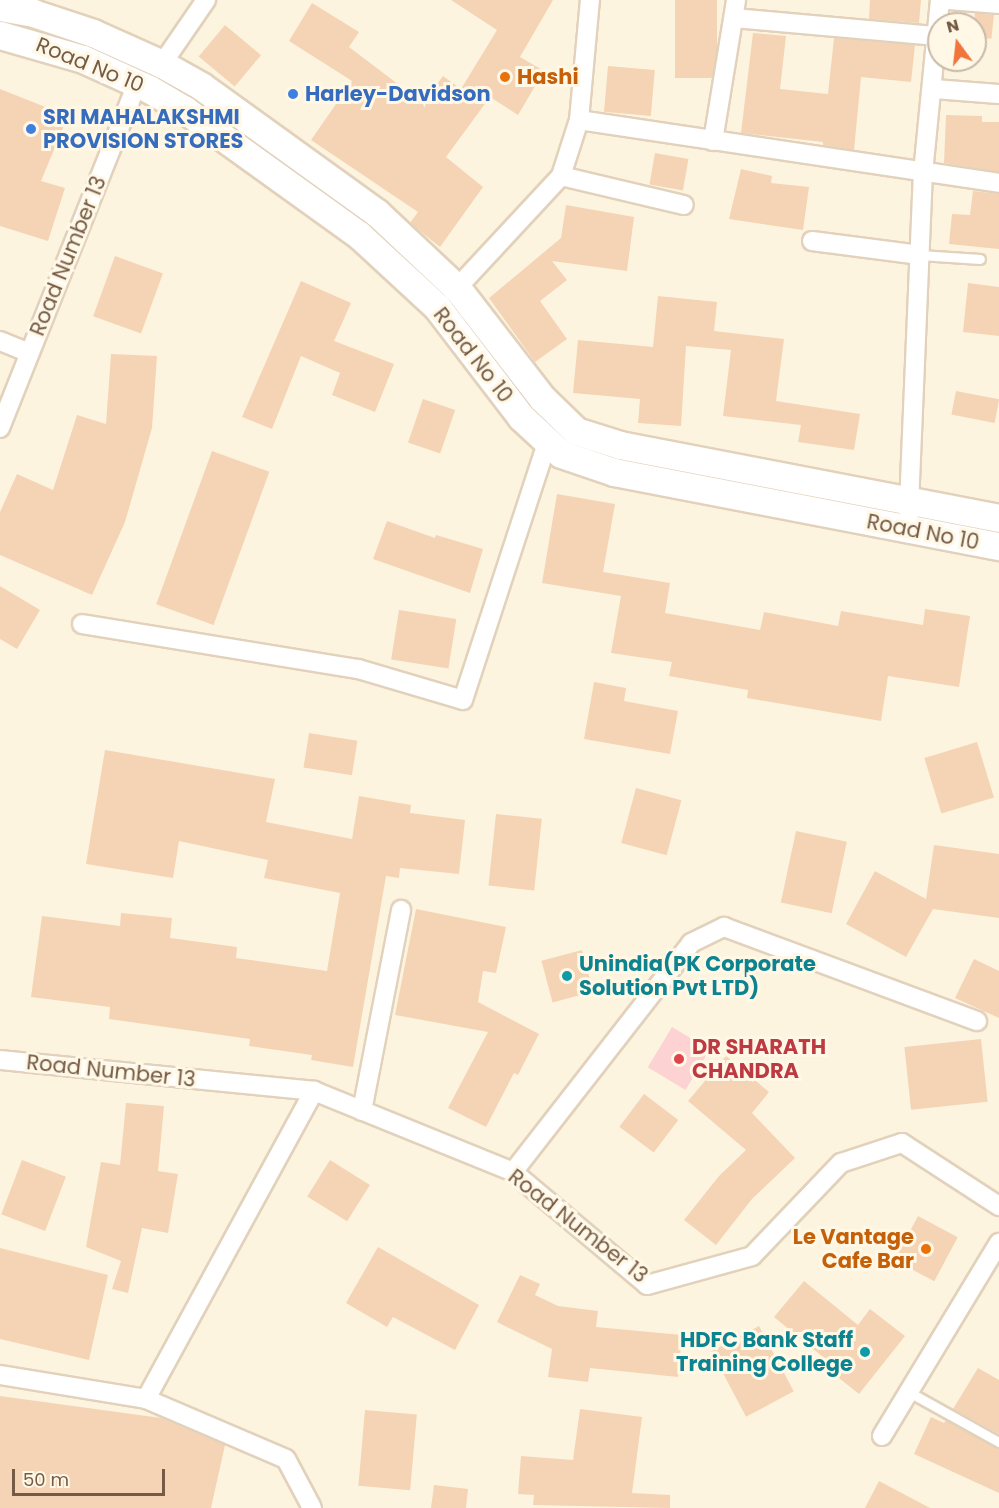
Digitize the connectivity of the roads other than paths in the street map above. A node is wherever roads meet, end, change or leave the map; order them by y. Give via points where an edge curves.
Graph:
1 (206, 0) edge
2 (590, 0) edge
3 (949, 0) edge
4 (999, 4) edge
5 (0, 7) edge
6 (735, 9) edge
7 (0, 35) edge
8 (927, 35) edge
9 (162, 64) junction
10 (935, 72) edge
11 (137, 83) junction
12 (934, 89) junction
13 (999, 94) edge
14 (579, 120) junction
15 (713, 141) junction
16 (923, 173) junction
17 (561, 176) junction
18 (999, 183) edge
19 (684, 205) dead end
20 (812, 242) dead end
21 (921, 255) junction
22 (980, 260) dead end
23 (458, 288) junction
24 (0, 341) edge
25 (30, 353) junction
26 (0, 428) edge
27 (547, 443) junction
28 (910, 501) junction
29 (999, 518) edge
30 (908, 529) junction
31 (999, 546) edge
32 (82, 624) dead end
33 (401, 910) dead end
34 (977, 1021) dead end
35 (0, 1060) edge
36 (314, 1091) junction
37 (362, 1110) junction
38 (513, 1172) junction
39 (999, 1206) edge
40 (999, 1243) edge
41 (0, 1375) edge
42 (909, 1392) junction
43 (146, 1399) junction
44 (882, 1436) dead end
45 (999, 1442) edge
46 (312, 1508) edge

1 - 9 street
2 - 14 street
3 - 4 street
5 - 9 main road, Road No 10 via 33,13 93,33
6 - 8 street
6 - 15 street
7 - 11 main road, Road No 10 via 83,59
9 - 23 main road, Road No 10 via 201,86 377,213
10 - 12 street
11 - 25 street, Road Number 13
11 - 27 main road, Road No 10 via 185,110 359,235 437,307 521,417
12 - 13 street
12 - 16 street
14 - 15 street
14 - 17 street
15 - 16 street
16 - 18 street
16 - 21 street
17 - 19 street
17 - 23 street
20 - 21 street
21 - 22 lane
21 - 28 street
23 - 28 main road, Road No 10 via 542,398 576,431 620,445
24 - 25 street
25 - 26 street, Road Number 13
27 - 30 main road, Road No 10 via 583,464 614,472
27 - 32 street via 463,700 358,669
28 - 29 main road, Road No 10
28 - 30 street
30 - 31 main road, Road No 10
33 - 37 street
34 - 38 street via 724,927 691,943
35 - 36 street, Road Number 13
36 - 37 street, Road Number 13
36 - 43 street
37 - 38 street, Road Number 13
38 - 39 street, Road Number 13 via 647,1285 752,1256 841,1163 902,1143
40 - 42 street
41 - 43 street
42 - 44 street
42 - 45 lane
43 - 46 street via 286,1459

